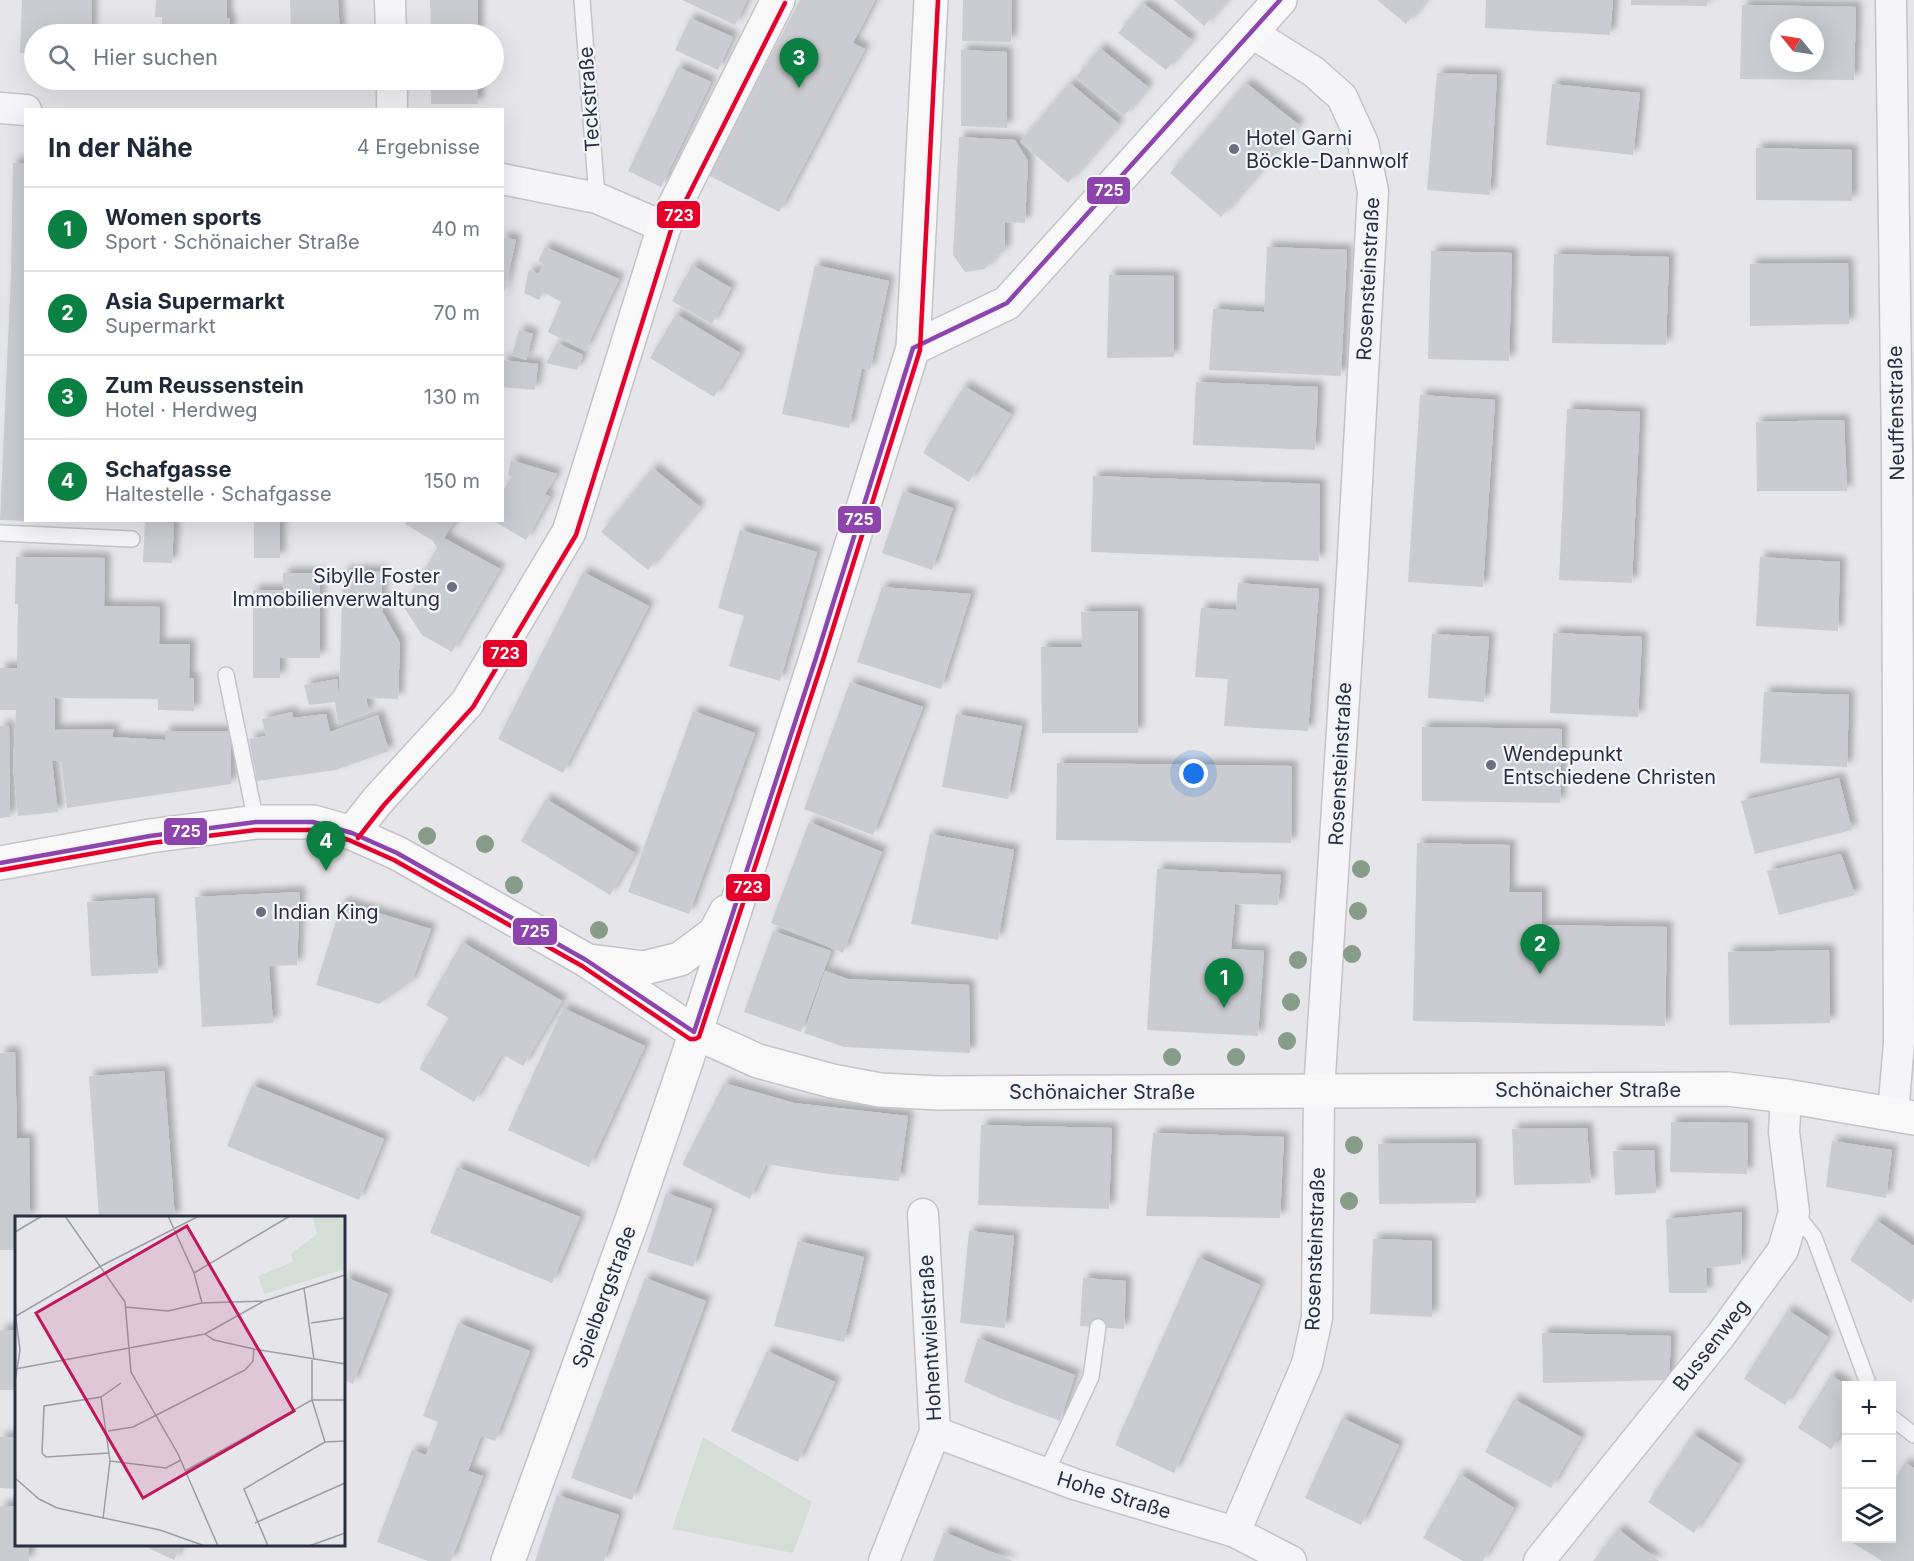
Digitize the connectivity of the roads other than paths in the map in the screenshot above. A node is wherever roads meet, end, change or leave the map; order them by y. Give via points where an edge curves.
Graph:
1 (390, 0) edge
2 (582, 0) edge
3 (778, 0) edge
4 (931, 0) edge
5 (1280, 0) edge
6 (1891, 0) edge
7 (391, 24) edge
8 (1252, 33) junction
9 (392, 90) edge
10 (0, 108) edge
11 (392, 108) edge
12 (24, 110) edge
13 (504, 179) edge
14 (597, 198) junction
15 (664, 227) junction
16 (913, 348) junction
17 (0, 533) edge
18 (132, 539) dead end
19 (226, 675) dead end
20 (256, 822) junction
21 (352, 833) junction
22 (0, 863) edge
23 (745, 876) junction
24 (586, 960) junction
25 (694, 1032) junction
26 (1319, 1091) junction
27 (1786, 1096) junction
28 (1903, 1116) edge
29 (1794, 1212) junction
30 (923, 1214) dead end
31 (1098, 1327) dead end
32 (1867, 1381) edge
33 (1896, 1421) edge
34 (935, 1432) junction
35 (1914, 1435) edge
36 (1046, 1473) junction
37 (1235, 1532) junction
38 (508, 1561) edge
39 (884, 1561) edge
40 (1291, 1561) edge
41 (1539, 1561) edge

1 - 7 street
2 - 14 lane, Teckstraße
3 - 15 street
4 - 16 street
5 - 8 street
6 - 28 street, Neuffenstraße via 1899,1031
8 - 16 street via 1007,303
8 - 26 street, Rosensteinstraße via 1314,72 1342,97 1363,142 1373,191
9 - 11 street
10 - 12 street
13 - 14 street
14 - 15 street
15 - 21 street via 569,532 466,704
16 - 23 street
17 - 18 lane
19 - 20 lane
20 - 21 street, Schönaicher Straße via 313,822
20 - 22 street, Schönaicher Straße
21 - 24 street, Schönaicher Straße via 397,853
23 - 24 street via 715,933 680,959 644,968
23 - 25 street, Spielbergstraße
24 - 25 street, Schönaicher Straße
25 - 26 street, Schönaicher Straße via 759,1060 880,1090
25 - 38 street, Spielbergstraße via 633,1217
26 - 27 street, Schönaicher Straße via 1728,1089
26 - 37 street, Rosensteinstraße via 1317,1318 1307,1364
27 - 28 street, Schönaicher Straße
27 - 29 street, Bussenweg via 1784,1132
29 - 32 lane via 1814,1236
29 - 41 street, Bussenweg via 1783,1250 1728,1325
30 - 34 street, Hohentwielstraße
31 - 36 lane via 1091,1377
33 - 35 lane
34 - 36 street, Hohe Straße
34 - 39 street, Hohentwielstraße
36 - 37 street, Hohe Straße
37 - 40 street, Hohe Straße

